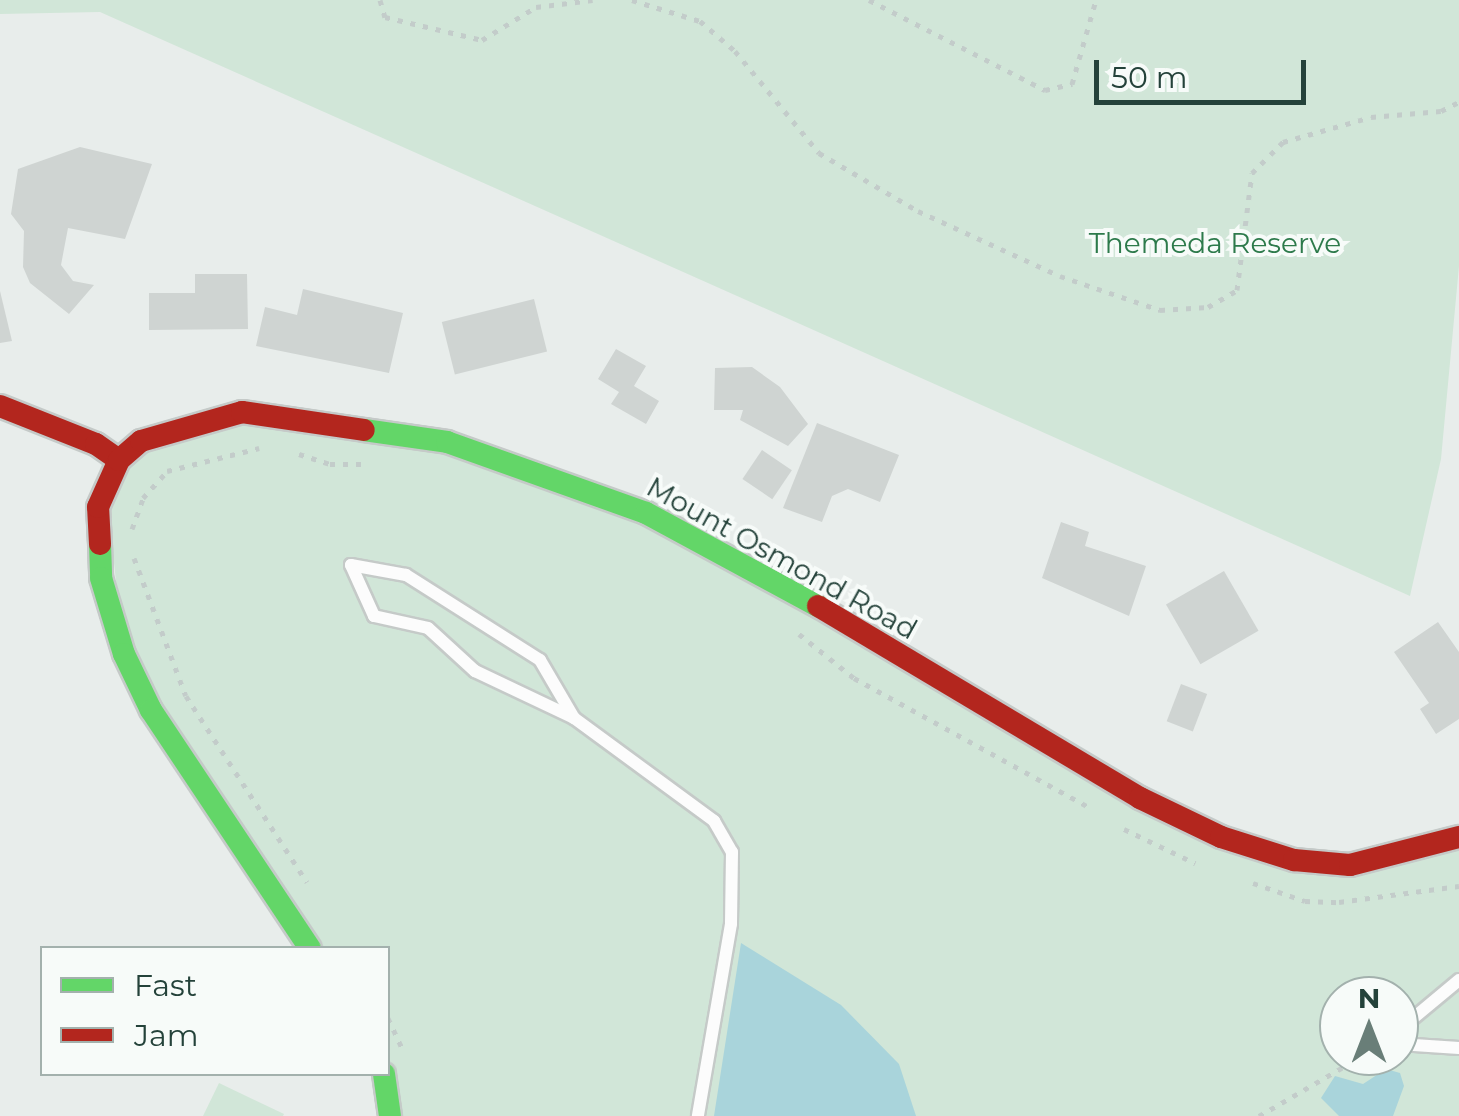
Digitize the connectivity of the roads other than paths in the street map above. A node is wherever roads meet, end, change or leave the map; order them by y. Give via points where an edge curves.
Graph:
1 (0, 406) edge
2 (119, 460) junction
3 (574, 718) junction
4 (1459, 837) edge
5 (309, 946) edge
6 (1459, 980) edge
7 (1419, 1013) edge
8 (1419, 1045) edge
9 (1459, 1048) edge
10 (384, 1076) edge
11 (390, 1116) edge
12 (698, 1116) edge

1 - 2 street via 96,444
2 - 4 street, Mount Osmond Road via 142,441 183,424 242,412 447,442 646,514 839,618 1140,798 1221,837 1294,860 1350,865
2 - 5 street via 98,507 100,578 124,654 151,710
3 - 3 lane via 475,671 428,628 374,616 351,566 406,576 540,660
3 - 12 lane via 714,821 732,852 731,924
6 - 7 lane
8 - 9 lane
10 - 11 street

